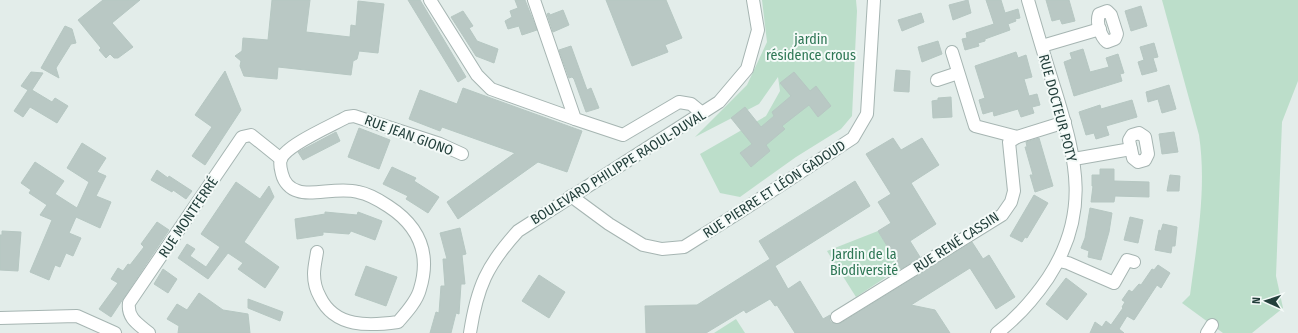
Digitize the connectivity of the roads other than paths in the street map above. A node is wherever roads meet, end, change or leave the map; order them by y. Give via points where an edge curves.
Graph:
1 (430, 0) edge
2 (534, 0) edge
3 (753, 0) edge
4 (874, 0) edge
5 (1028, 0) edge
6 (1100, 29) dead end
7 (1042, 46) junction
8 (952, 52) dead end
9 (958, 73) junction
10 (937, 80) dead end
11 (702, 113) junction
12 (575, 119) junction
13 (1065, 122) junction
14 (1017, 136) junction
15 (1131, 149) dead end
16 (462, 154) dead end
17 (281, 159) junction
18 (1074, 159) junction
19 (571, 196) junction
20 (317, 252) dead end
21 (1059, 261) junction
22 (1134, 262) dead end
23 (837, 317) dead end
24 (0, 318) edge
25 (398, 328) edge
26 (115, 333) edge
27 (149, 333) edge
28 (470, 333) edge
29 (996, 333) edge

1 - 12 street via 477,74 491,89
2 - 12 street
3 - 11 street, BOULEVARD PHILIPPE RAOUL-DUVAL via 758,30 747,69 719,102
4 - 19 street, RUE PIERRE ET LÉON GADOUD via 868,114 853,138 745,208 684,246 662,250 643,245
5 - 7 street, RUE DOCTEUR POTY
6 - 7 street
7 - 13 street, RUE DOCTEUR POTY
8 - 9 street
9 - 10 street
9 - 14 street via 975,126
11 - 12 street via 691,104 680,102 623,135
11 - 19 street, BOULEVARD PHILIPPE RAOUL-DUVAL
13 - 14 street
13 - 18 street, RUE DOCTEUR POTY
14 - 23 street, RUE RENÉ CASSIN via 1009,142 1014,191 1011,202 1002,214
15 - 18 street
16 - 17 street, RUE JEAN GIONO via 440,144 354,116 347,117 289,149
17 - 25 street via 283,179 290,188 299,192 339,189 368,194 410,223 424,254 423,276 420,291
17 - 27 street, RUE MONTFERRÉ via 251,135 242,136 129,303 128,312 131,318
18 - 21 street, RUE DOCTEUR POTY via 1075,205 1071,230
19 - 28 street, BOULEVARD PHILIPPE RAOUL-DUVAL via 518,231 499,252 484,278 475,303
20 - 25 street via 314,274 316,290 334,316 348,322
21 - 22 street via 1114,283 1127,260
21 - 29 street, RUE DOCTEUR POTY via 1031,303 1012,322
24 - 26 street via 77,316

